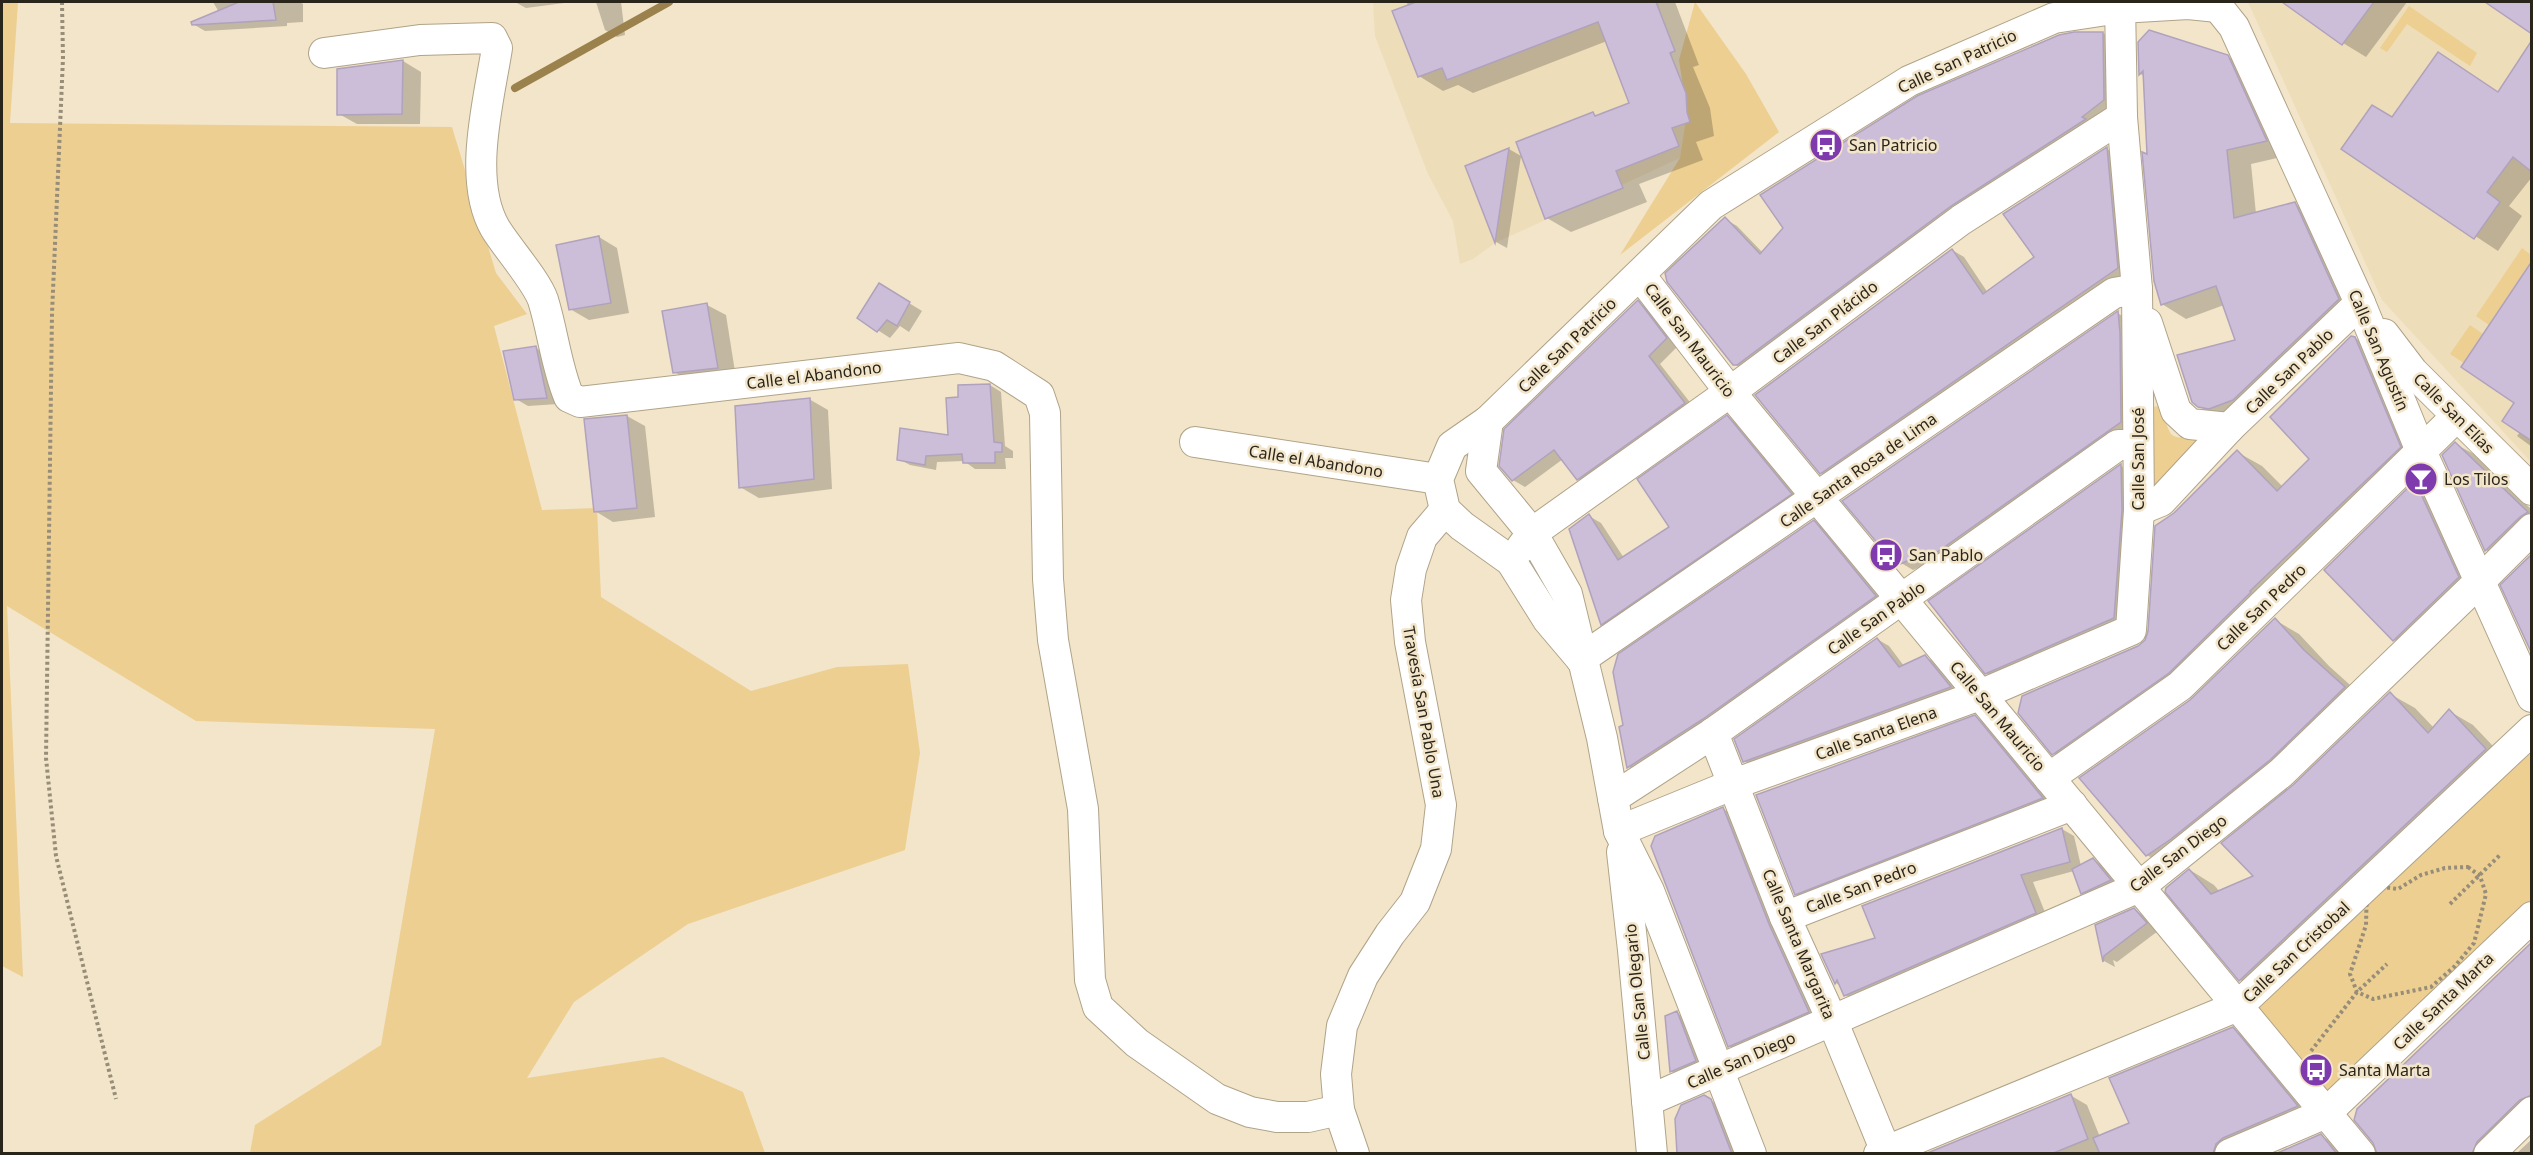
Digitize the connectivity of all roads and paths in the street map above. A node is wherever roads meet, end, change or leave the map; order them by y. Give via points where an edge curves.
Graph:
1 (62, 2) edge
2 (2120, 4) edge
3 (2220, 4) edge
4 (324, 52) dead end
5 (2122, 117) junction
6 (1640, 274) junction
7 (2137, 289) junction
8 (2360, 303) junction
9 (1730, 393) junction
10 (2457, 416) junction
11 (1488, 421) junction
12 (2229, 428) junction
13 (1195, 442) dead end
14 (2138, 445) junction
15 (2421, 451) junction
16 (1481, 471) junction
17 (1442, 473) junction
18 (2532, 490) edge
19 (1818, 498) junction
20 (1445, 510) junction
21 (2139, 510) junction
22 (2532, 529) edge
23 (1532, 533) junction
24 (1511, 561) junction
25 (2480, 581) junction
26 (1902, 600) junction
27 (2131, 630) joint
28 (1581, 659) junction
29 (1980, 695) junction
30 (2532, 697) edge
31 (2532, 730) edge
32 (1713, 734) junction
33 (2049, 778) junction
34 (1734, 784) junction
35 (1614, 798) junction
36 (2072, 805) junction
37 (1619, 831) junction
38 (2501, 854) dead end
39 (2480, 876) junction
40 (2367, 885) junction
41 (2139, 887) junction
42 (2450, 904) dead end
43 (1785, 917) junction
44 (2532, 917) edge
45 (1667, 940) junction
46 (1633, 950) junction
47 (2387, 964) dead end
48 (2357, 992) junction
49 (2238, 1006) junction
50 (1832, 1020) junction
51 (1719, 1069) junction
52 (2294, 1073) junction
53 (116, 1099) dead end
54 (1647, 1101) junction
55 (1339, 1110) junction
56 (2532, 1112) edge
57 (2326, 1113) junction
58 (1884, 1153) edge
59 (1354, 1154) edge
60 (1652, 1154) edge
61 (1750, 1154) edge
62 (2230, 1154) edge
63 (2360, 1154) edge
64 (2489, 1154) edge

1 - 53 path via 52,314 46,758 56,856
2 - 3 street, Calle San Patricio
2 - 5 street, Calle San José
2 - 6 street, Calle San Patricio via 2054,18 1909,81 1711,205
3 - 8 street, Calle San Agustín
4 - 55 street, Calle el Abandono via 420,40 492,38 497,48 482,144 482,190 494,225 542,298 569,397 580,402 959,358 994,366 1040,395 1045,413 1053,639 1083,809 1090,980 1098,1007 1137,1043 1217,1099 1277,1117 1308,1118
5 - 7 street, Calle San José
5 - 9 street, Calle San Plácido via 1961,220
6 - 9 street, Calle San Mauricio
6 - 11 street, Calle San Patricio
7 - 12 street, Calle San José via 2176,411 2190,424
7 - 14 street, Calle San José
7 - 19 street, Calle Santa Rosa de Lima via 2114,293
8 - 10 street, Calle San Elías via 2413,372
8 - 12 street, Calle San Pablo
8 - 15 street, Calle San Agustín
9 - 19 street, Calle San Mauricio
9 - 23 street, Calle San Plácido
10 - 15 street, Calle San Pedro
10 - 18 street, Calle San Elías
11 - 16 street
11 - 17 street, Calle San Patricio via 1452,446
12 - 21 street, Calle San Pablo via 2161,501
13 - 17 street, Calle el Abandono
14 - 21 street, Calle San José
14 - 26 street, Calle San Pablo via 2118,445
15 - 25 street, Calle San Agustín
15 - 33 street, Calle San Pedro via 2180,686
16 - 17 street, Calle el Abandono via 1464,464
16 - 23 street, Calle San Olegario
17 - 20 street
19 - 26 street, Calle San Mauricio
19 - 28 street, Calle Santa Rosa de Lima
20 - 24 street
20 - 55 street, Travesía San Pablo Una via 1422,537 1406,600 1410,642 1441,805 1436,849 1415,902 1363,976 1342,1026 1336,1074
21 - 27 street, Calle San José
22 - 25 street, Calle San Diego
23 - 24 street, Calle San Plácido
23 - 28 street, Calle San Olegario via 1567,594
24 - 28 street via 1548,620
25 - 30 street, Calle San Agustín
25 - 41 street, Calle San Diego via 2282,773
26 - 29 street, Calle San Mauricio
26 - 32 street, Calle San Pablo
27 - 29 street, Calle Santa Elena
28 - 35 street, Calle San Olegario
29 - 33 street, Calle San Mauricio
29 - 34 street, Calle Santa Elena
31 - 40 street, Calle San Cristobal
32 - 34 street, Calle Santa Margarita
32 - 35 street, Calle San Pablo
33 - 36 street, Calle San Mauricio
34 - 37 street, Calle Santa Elena
34 - 43 street, Calle Santa Margarita
35 - 37 street, Calle San Olegario
36 - 41 street, Calle San Mauricio
36 - 43 street, Calle San Pedro
37 - 45 street via 1649,891
37 - 46 street, Calle San Olegario
38 - 39 path
39 - 40 path via 2468,867 2445,868 2421,875 2398,889
39 - 42 path
39 - 48 path via 2486,894 2482,915 2474,943 2455,966 2431,987 2373,999
40 - 48 path via 2366,925 2350,974
40 - 49 street, Calle San Cristobal
41 - 49 street, Calle San Mauricio
41 - 50 street, Calle San Diego
43 - 50 street, Calle Santa Margarita
44 - 57 street, Calle Santa Marta
45 - 46 street
45 - 51 street
46 - 54 street, Calle San Olegario
47 - 48 path
48 - 52 path
49 - 52 street, Calle San Mauricio
49 - 58 street, Calle San Cristobal
50 - 51 street, Calle San Diego
50 - 58 street, Calle Santa Margarita
51 - 54 street, Calle San Diego
51 - 61 street
52 - 57 street, Calle San Mauricio
54 - 60 street, Calle San Olegario
55 - 59 street
56 - 64 street
57 - 62 street, Calle Santa Marta
57 - 63 street, Calle San Mauricio

